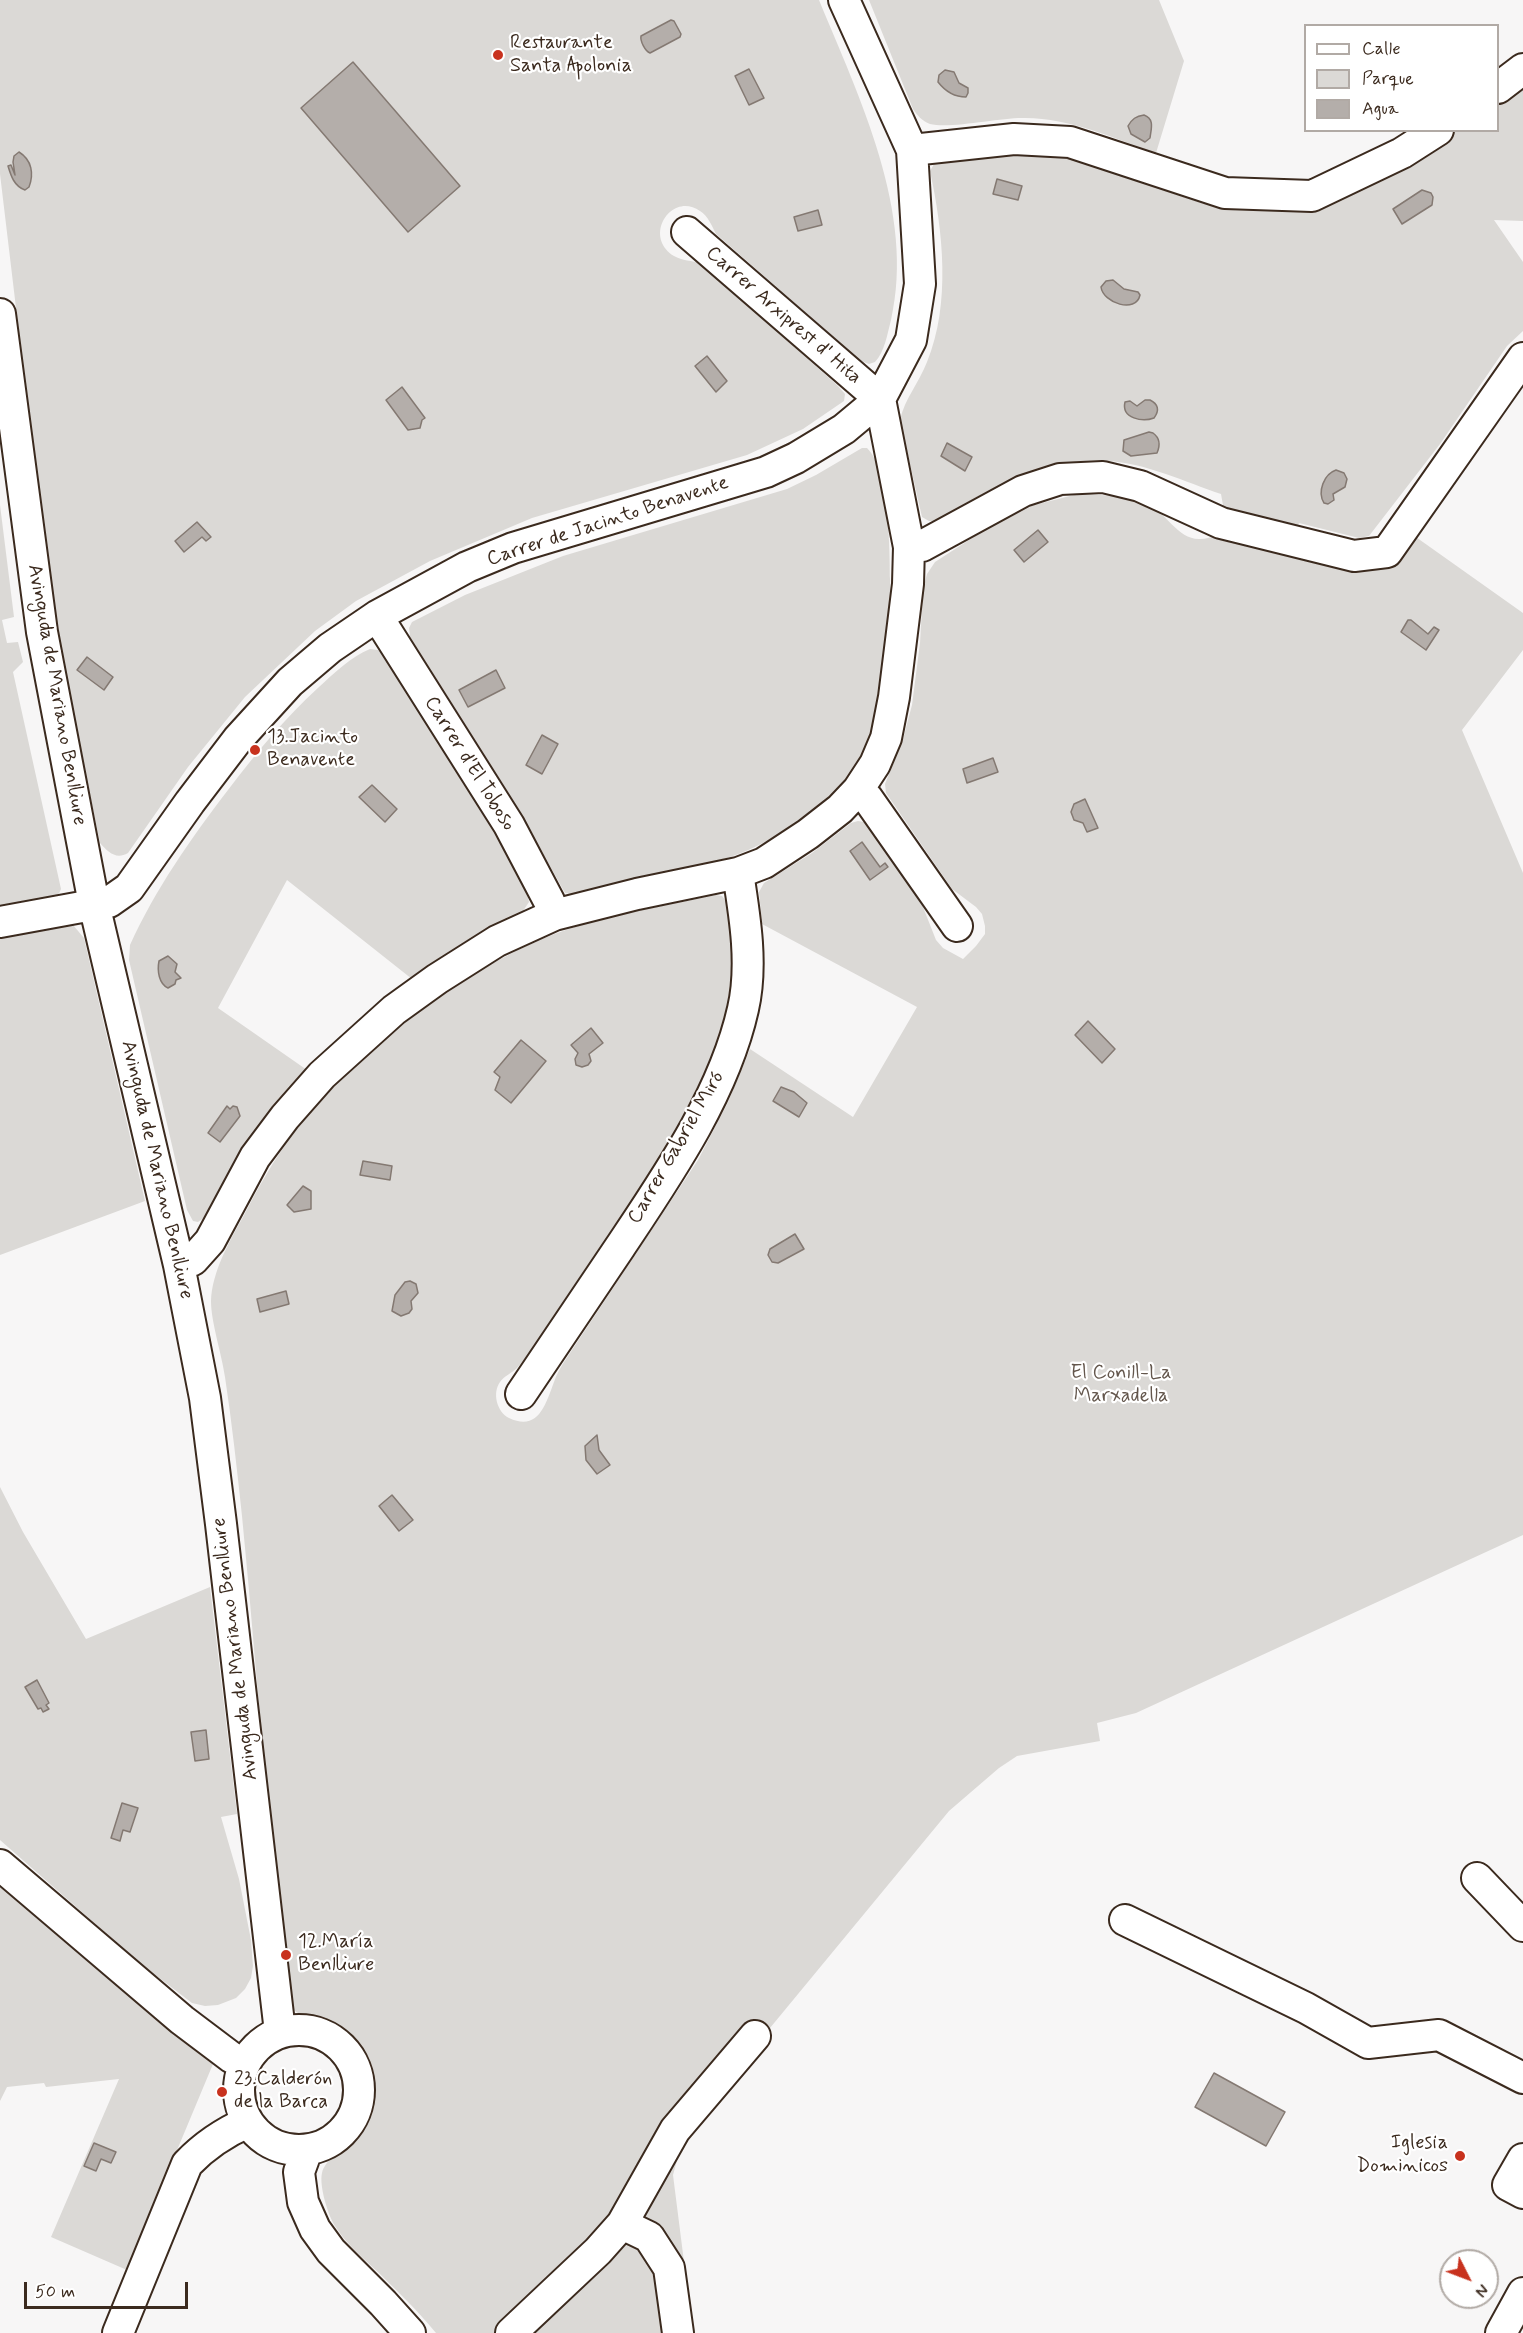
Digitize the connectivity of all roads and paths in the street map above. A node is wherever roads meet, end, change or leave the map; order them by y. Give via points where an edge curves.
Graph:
1 (844, 0) edge
2 (1523, 69) edge
3 (1499, 87) edge
4 (1435, 132) edge
5 (912, 150) junction
6 (687, 232) dead end
7 (0, 314) edge
8 (1523, 358) edge
9 (880, 399) junction
10 (909, 547) junction
11 (377, 616) junction
12 (858, 790) junction
13 (738, 873) junction
14 (94, 904) junction
15 (554, 915) junction
16 (0, 922) edge
17 (957, 926) dead end
18 (179, 1265) junction
19 (521, 1394) dead end
20 (0, 1865) edge
21 (1477, 1878) dead end
22 (1517, 1906) edge
23 (1125, 1920) dead end
24 (280, 2032) junction
25 (755, 2036) dead end
26 (244, 2064) junction
27 (1523, 2078) edge
28 (248, 2122) junction
29 (307, 2150) junction
30 (1523, 2159) edge
31 (1523, 2193) edge
32 (622, 2224) junction
33 (1523, 2293) edge
34 (118, 2333) edge
35 (410, 2333) edge
36 (511, 2333) edge
37 (678, 2333) edge
38 (1501, 2333) edge

1 - 5 street
2 - 3 street
4 - 5 street via 1402,153 1312,196 1225,193 1070,142 1014,139
5 - 9 street via 920,284 911,340
6 - 9 street, Carrer Arxiprest d' Hita
7 - 14 street, Avinguda de Mariano Benlliure via 42,632
8 - 10 street via 1387,552 1354,556 1221,523 1140,486 1103,477 1060,479 1023,491 922,546
9 - 10 street
9 - 11 street, Carrer de Jacinto Benavente via 844,429 766,472 513,548 467,567
10 - 12 street via 908,584 886,738
11 - 14 street, Carrer de Jacinto Benavente via 290,682 238,739 129,888 109,902
11 - 15 street, Carrer d'El Toboso via 508,825
12 - 13 street via 808,834 764,863
12 - 17 street
13 - 15 street
13 - 19 street, Carrer Gabriel Miró via 749,970 744,1008 730,1054 661,1185
14 - 16 street, Carrer de Jacinto Benavente
14 - 18 street, Avinguda de Mariano Benlliure
15 - 18 street via 496,941 437,979 354,1044 285,1117 255,1157 210,1241 193,1260
18 - 24 street, Avinguda de Mariano Benlliure via 205,1398
20 - 26 street via 182,2020
21 - 22 street
23 - 27 street via 1306,2008 1368,2043 1439,2035
24 - 26 street via 253,2050
24 - 29 street via 320,2032 337,2042 351,2058 358,2076 360,2096 354,2116 326,2144
25 - 32 street via 675,2130
26 - 28 street via 240,2103
28 - 29 street via 273,2144
28 - 34 street via 224,2132 187,2164
29 - 35 street via 299,2172 303,2202 315,2229 331,2251
30 - 31 street via 1508,2185
32 - 36 street
32 - 37 street via 649,2237 669,2268
33 - 38 street

